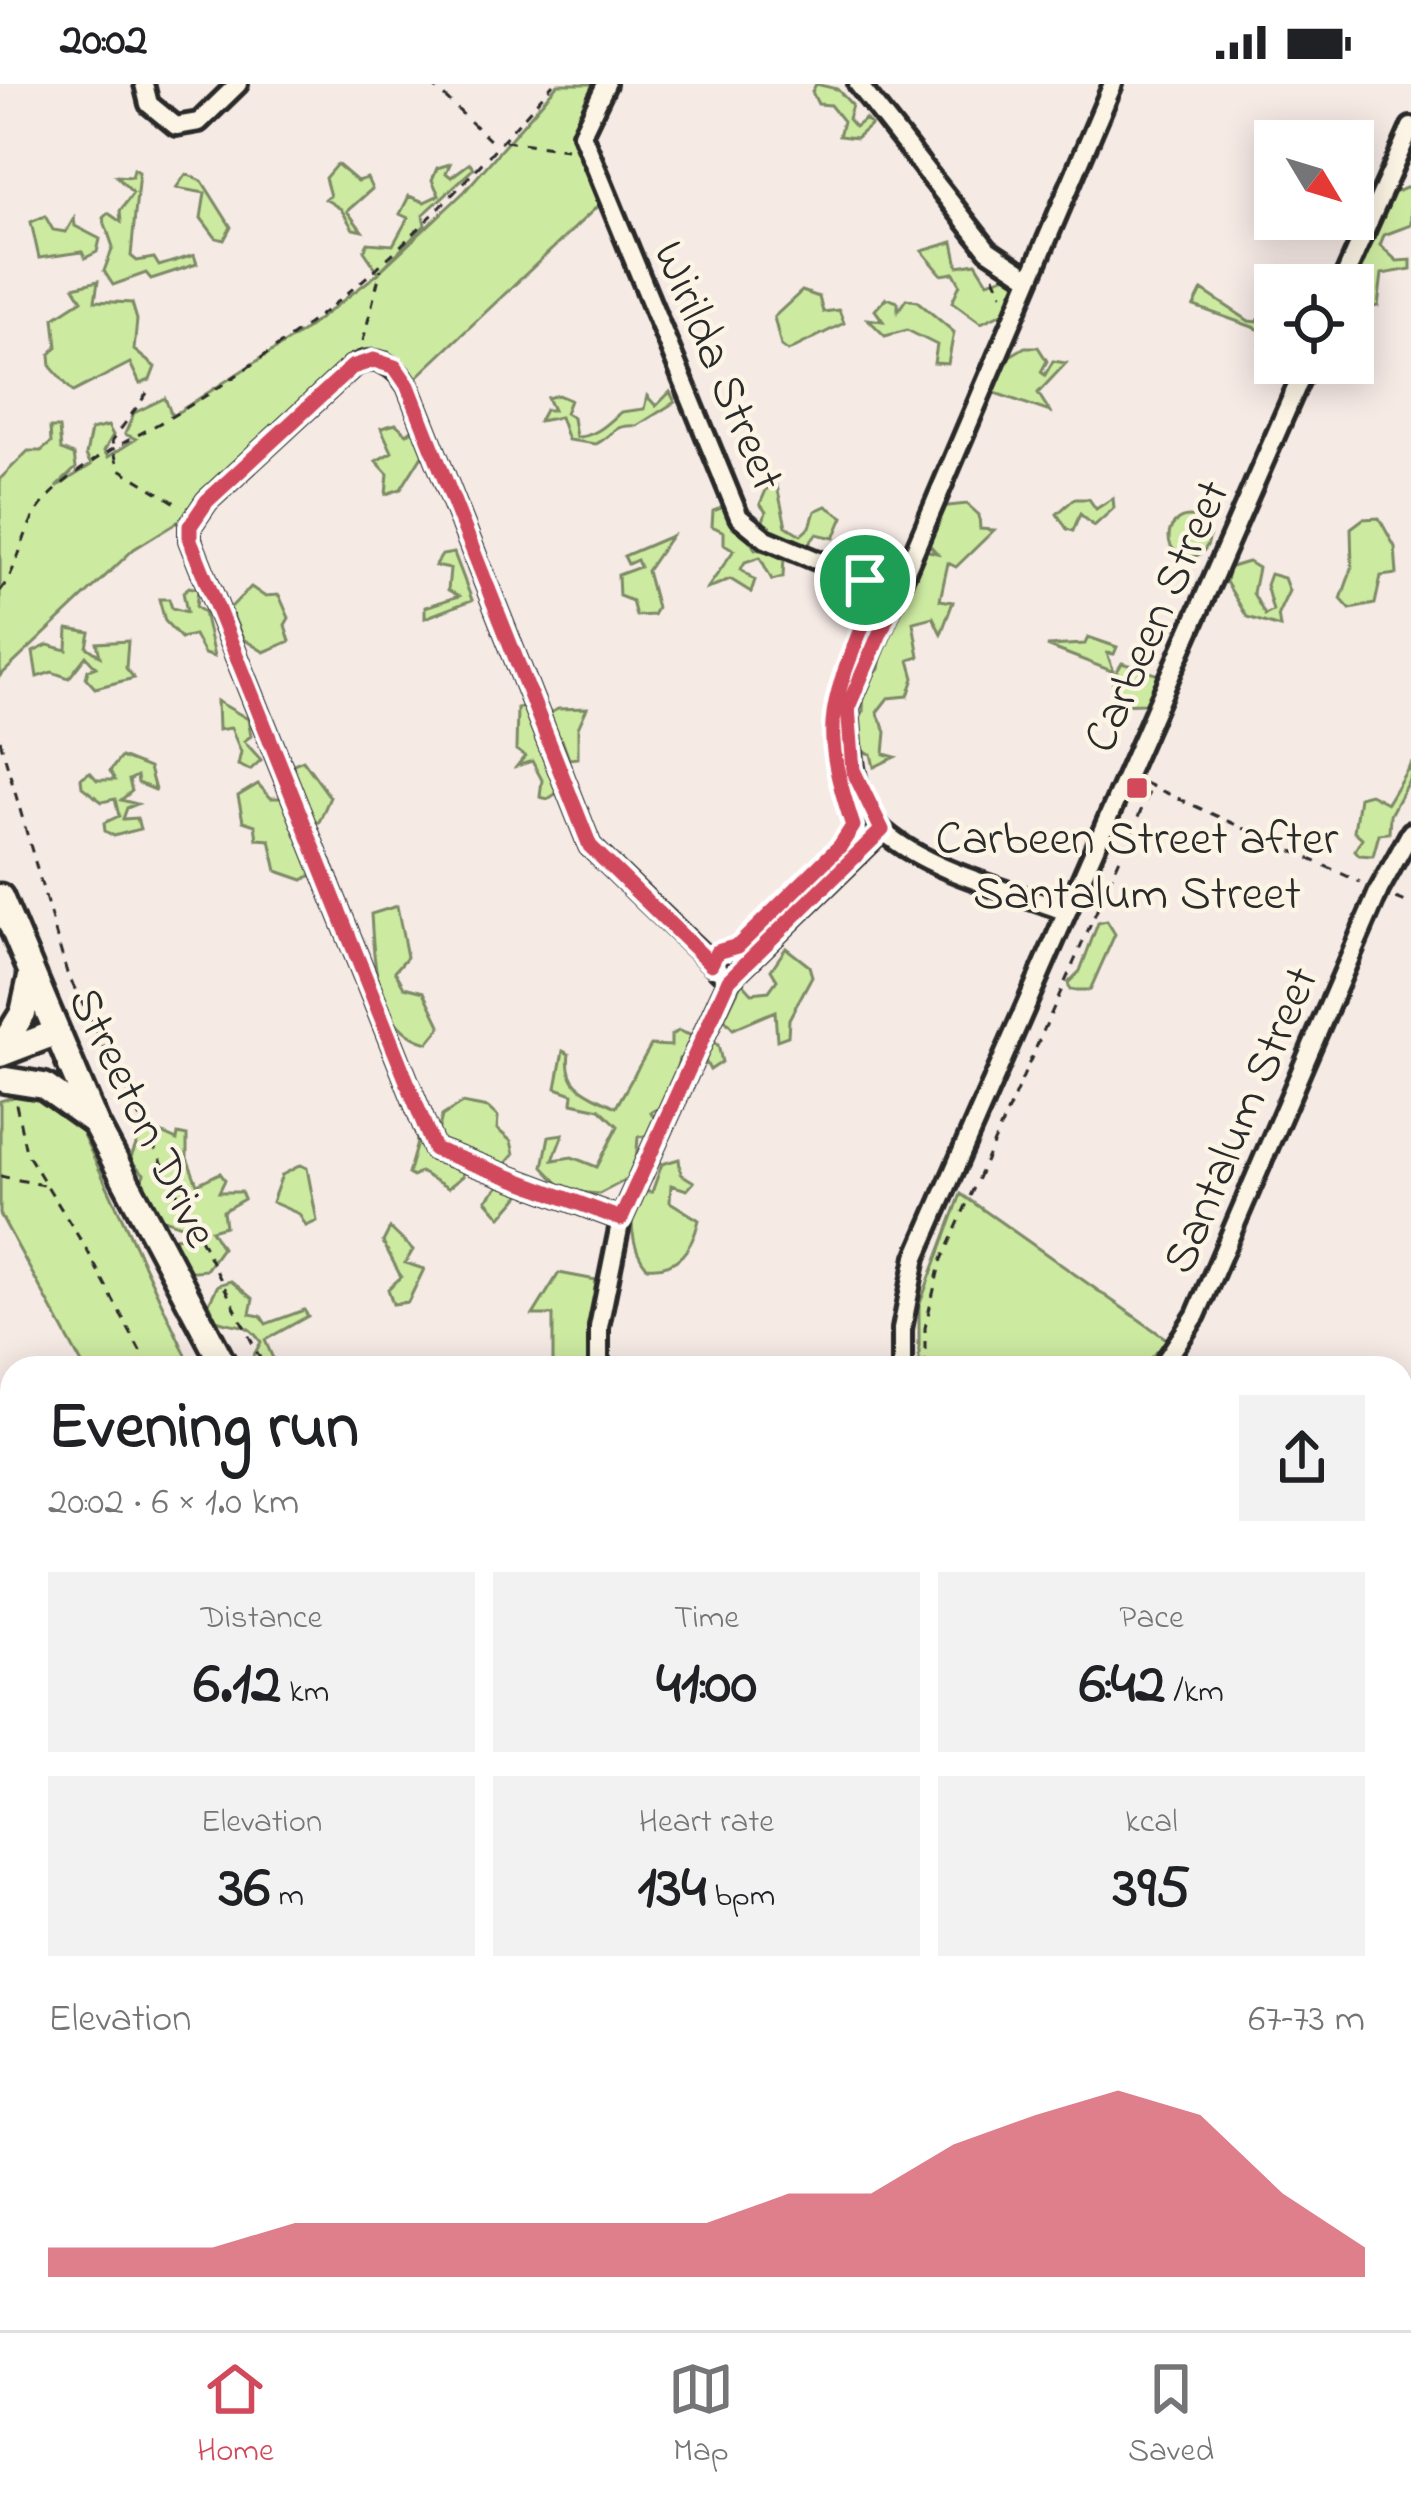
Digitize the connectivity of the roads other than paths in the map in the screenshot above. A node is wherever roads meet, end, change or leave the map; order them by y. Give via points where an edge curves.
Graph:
1 (145, 84) edge
2 (238, 84) edge
3 (606, 84) edge
4 (858, 84) edge
5 (1113, 84) edge
6 (1411, 127) edge
7 (1350, 264) edge
8 (1030, 278) junction
9 (1298, 384) edge
10 (897, 594) junction
11 (882, 830) junction
12 (1411, 832) edge
13 (0, 897) edge
14 (1067, 912) junction
15 (31, 977) junction
16 (729, 980) junction
17 (55, 1033) junction
18 (0, 1052) edge
19 (66, 1058) junction
20 (7, 1087) edge
21 (96, 1125) junction
22 (621, 1219) junction
23 (219, 1356) edge
24 (599, 1356) edge
25 (902, 1356) edge
26 (1169, 1356) edge

1 - 2 street via 148,104 176,126 200,122
3 - 10 street, Wirilda Street via 582,134 739,517 766,538
4 - 8 street via 988,250
5 - 8 street
6 - 7 street
8 - 10 street
9 - 14 street, Carbeen Street
10 - 11 street via 848,707 853,770
11 - 14 street via 936,861
11 - 16 street
12 - 26 street, Santalum Street via 1196,1316
13 - 15 main road, Streeton Drive
14 - 25 street, Carbeen Street via 916,1257
15 - 17 main road, Streeton Drive
15 - 18 main road
16 - 22 street
16 - 22 street via 590,846 408,386 395,367 362,361 196,515 190,526 198,560 434,1149
17 - 18 main road
17 - 19 main road, Streeton Drive
19 - 20 main road
19 - 21 main road, Streeton Drive
20 - 21 main road via 44,1086
21 - 23 main road, Streeton Drive
22 - 24 street

